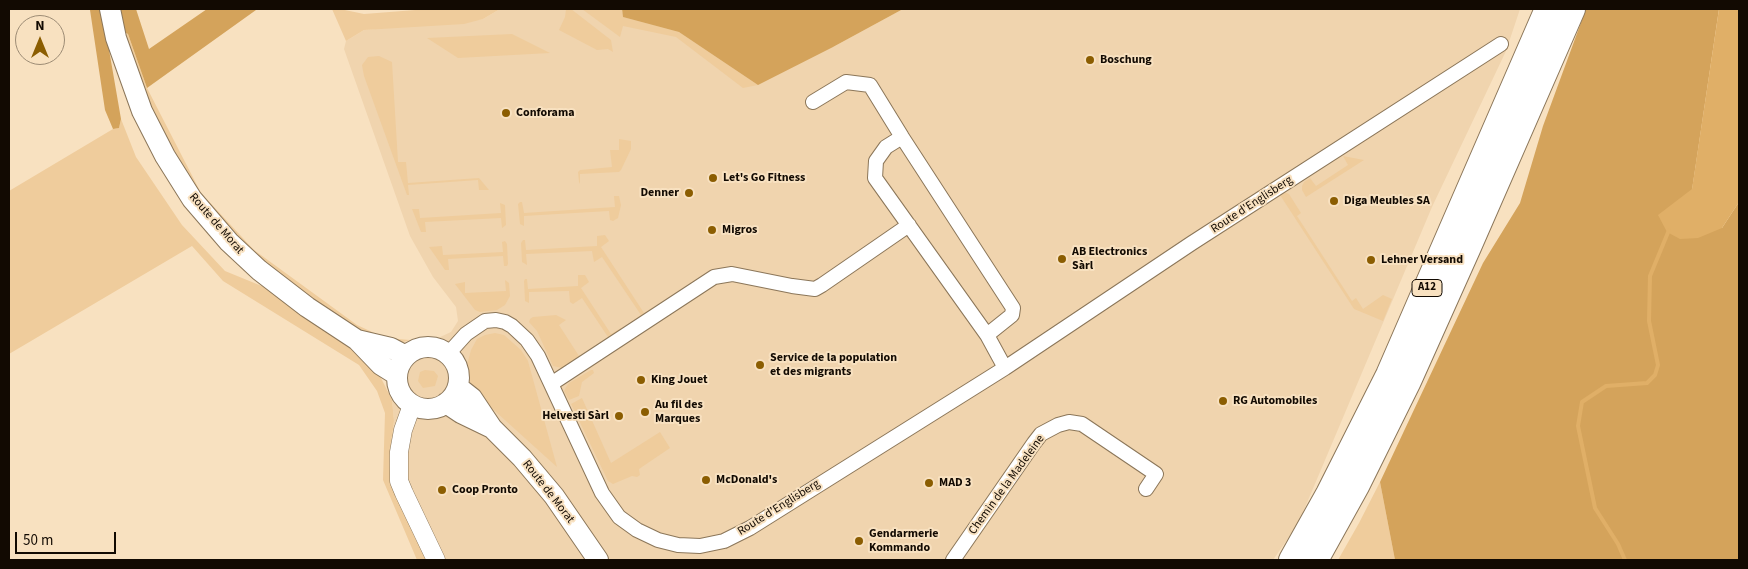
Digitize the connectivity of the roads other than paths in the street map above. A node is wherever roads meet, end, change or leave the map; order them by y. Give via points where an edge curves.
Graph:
1 (110, 9) edge
2 (1548, 9) edge
3 (1572, 9) edge
4 (1501, 44) dead end
5 (813, 102) dead end
6 (902, 137) junction
7 (909, 225) junction
8 (988, 334) junction
9 (357, 340) junction
10 (448, 354) junction
11 (406, 356) junction
12 (1005, 368) junction
13 (397, 375) junction
14 (551, 384) junction
15 (452, 395) junction
16 (412, 405) junction
17 (1379, 440) junction
18 (1146, 489) dead end
19 (436, 560) edge
20 (598, 560) edge
21 (953, 560) edge
22 (1292, 560) edge
23 (1315, 560) edge
24 (1326, 560) edge

1 - 9 main road, Route de Morat via 116,38 142,111 192,199 229,242 259,270
2 - 22 highway, A12 via 1388,375 1330,494
3 - 17 highway, A12
4 - 12 street, Route d'Englisberg
5 - 6 street via 846,82 870,85
6 - 7 street via 886,147 876,161 875,178
6 - 8 street via 1013,308 1012,315
7 - 8 street
7 - 14 street via 815,289 732,274 714,277
8 - 12 street
9 - 11 main road, Route de Morat via 391,348
9 - 13 main road, Route de Morat via 381,365
10 - 11 main road via 432,347
10 - 14 street, Route d'Englisberg via 477,326 496,320 504,322 533,348
10 - 15 main road via 458,369
11 - 13 main road
12 - 14 street, Route d'Englisberg via 750,528 724,541 700,546 658,540 636,530 620,517 602,493
13 - 16 main road via 399,389
15 - 16 main road via 438,407 430,409
15 - 20 main road, Route de Morat via 472,398 492,428 554,496
16 - 19 street via 402,430 400,481
17 - 23 highway, A12
17 - 24 highway
18 - 21 street, Chemin de la Madeleine via 1156,474 1082,424 1068,422 1058,425 1048,429 1034,443

